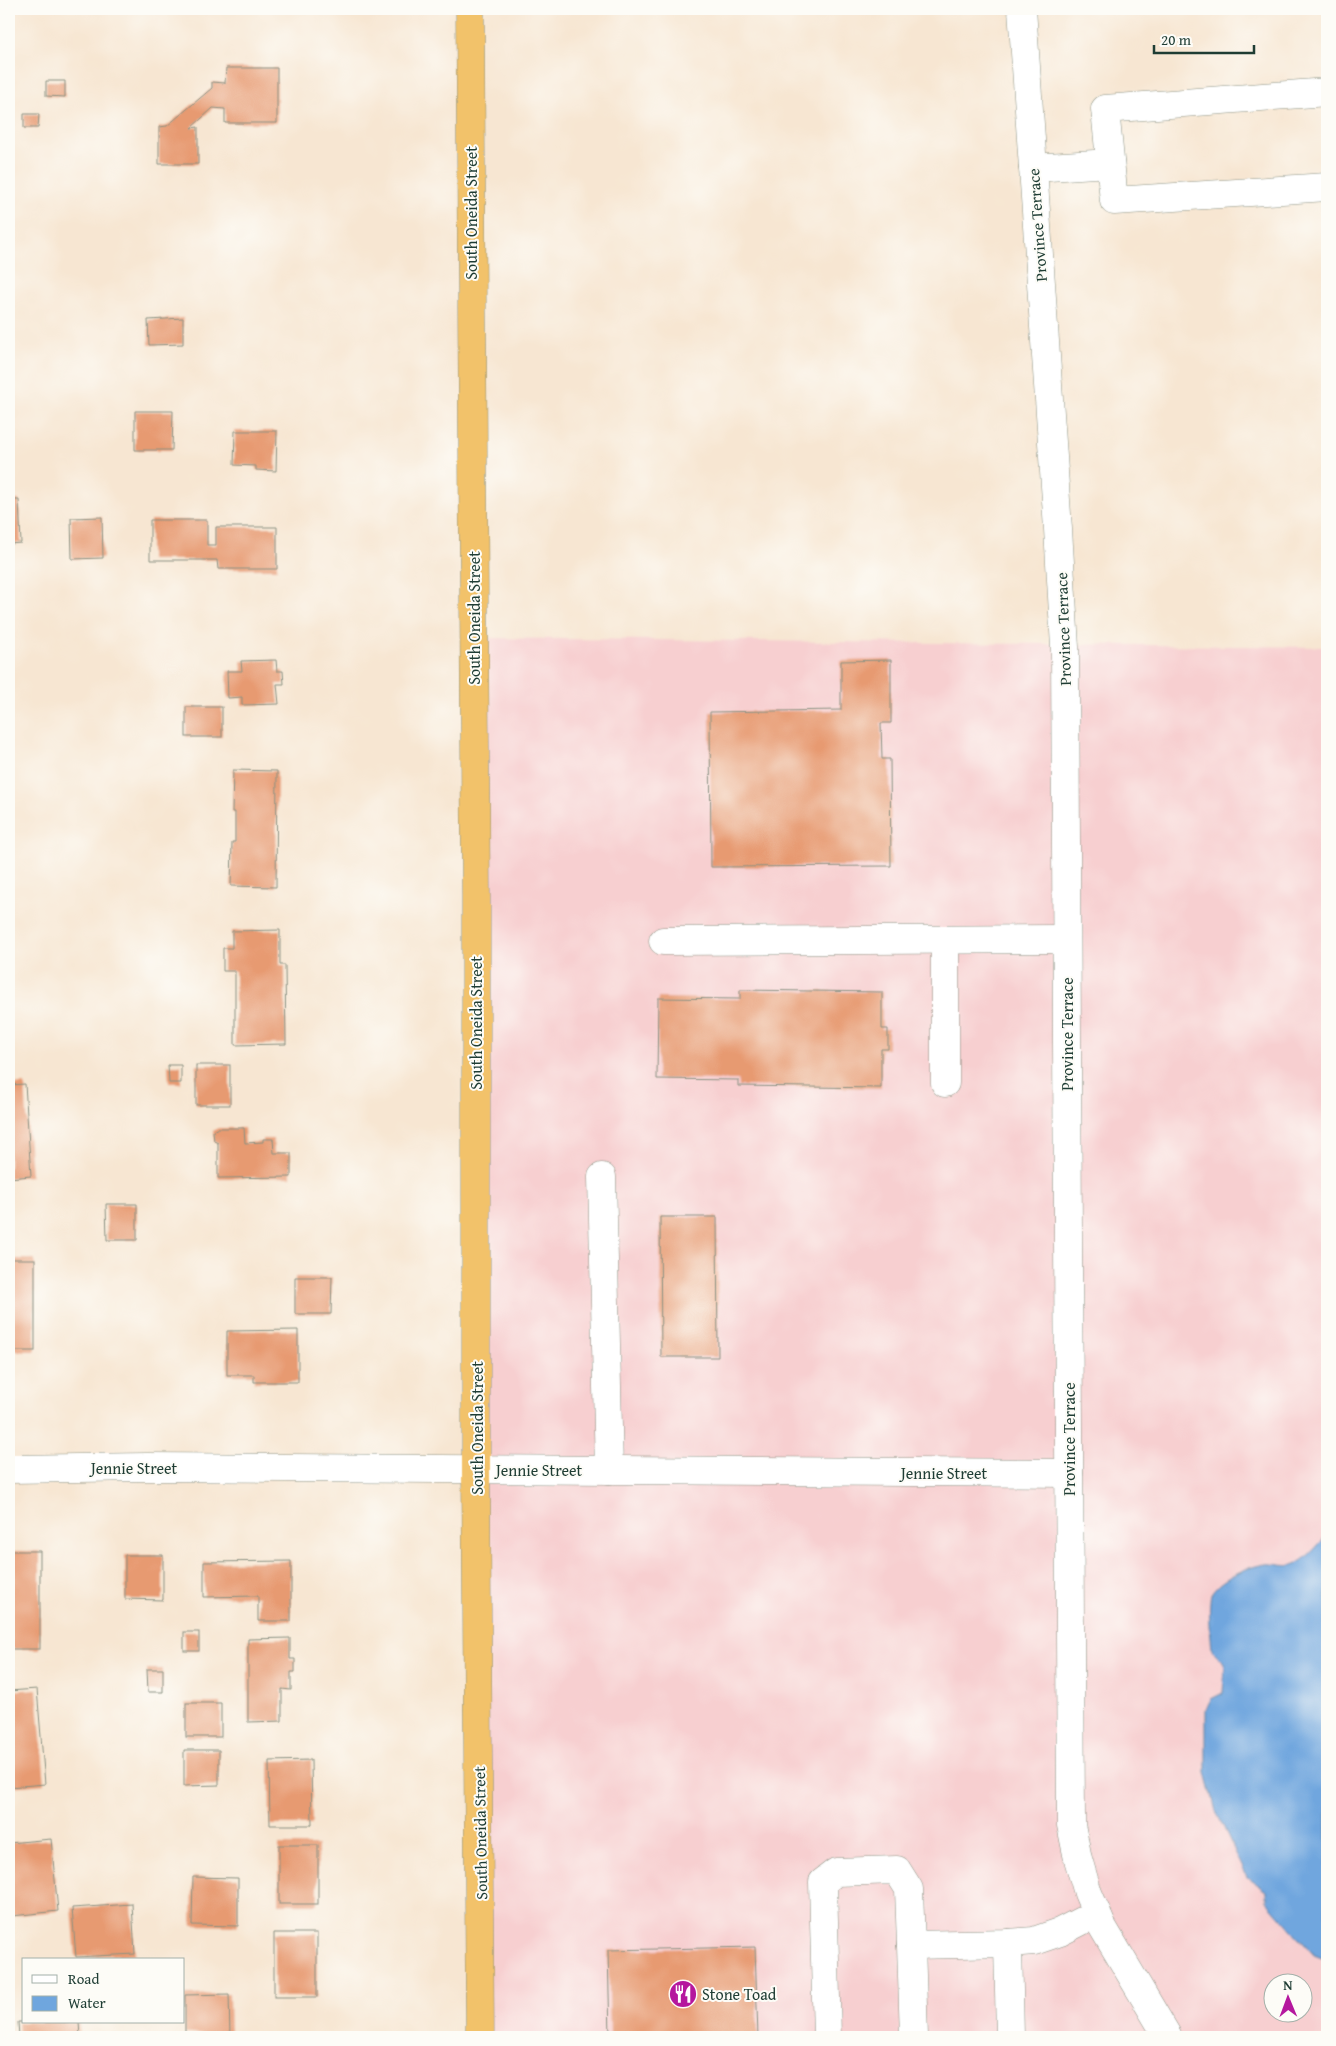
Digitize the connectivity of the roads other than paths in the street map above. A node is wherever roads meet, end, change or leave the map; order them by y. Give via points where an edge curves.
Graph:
1 (470, 9) edge
2 (1022, 9) edge
3 (1327, 92) edge
4 (1110, 163) junction
5 (1033, 168) junction
6 (1327, 187) edge
7 (1066, 939) junction
8 (945, 940) junction
9 (663, 941) dead end
10 (945, 1083) dead end
11 (602, 1177) dead end
12 (9, 1469) edge
13 (476, 1470) junction
14 (609, 1470) junction
15 (1069, 1473) junction
16 (1097, 1913) junction
17 (1008, 1943) junction
18 (911, 1945) junction
19 (480, 2037) edge
20 (827, 2037) edge
21 (914, 2037) edge
22 (1010, 2037) edge
23 (1168, 2037) edge

1 - 13 highway, South Oneida Street
2 - 5 street, Province Terrace
3 - 4 street via 1105,110
4 - 5 street
4 - 6 street via 1114,201
5 - 7 street, Province Terrace via 1065,647
7 - 8 street
7 - 15 street, Province Terrace
8 - 9 street
8 - 10 street
11 - 14 street
12 - 13 street, Jennie Street
13 - 14 street, Jennie Street
13 - 19 highway, South Oneida Street
14 - 15 street, Jennie Street
15 - 16 street, Province Terrace via 1071,1825 1078,1859
16 - 17 street via 1034,1941
16 - 23 street, Province Terrace
17 - 18 street
17 - 22 street
18 - 20 street via 909,1888 898,1870 836,1872 823,1882
18 - 21 street

